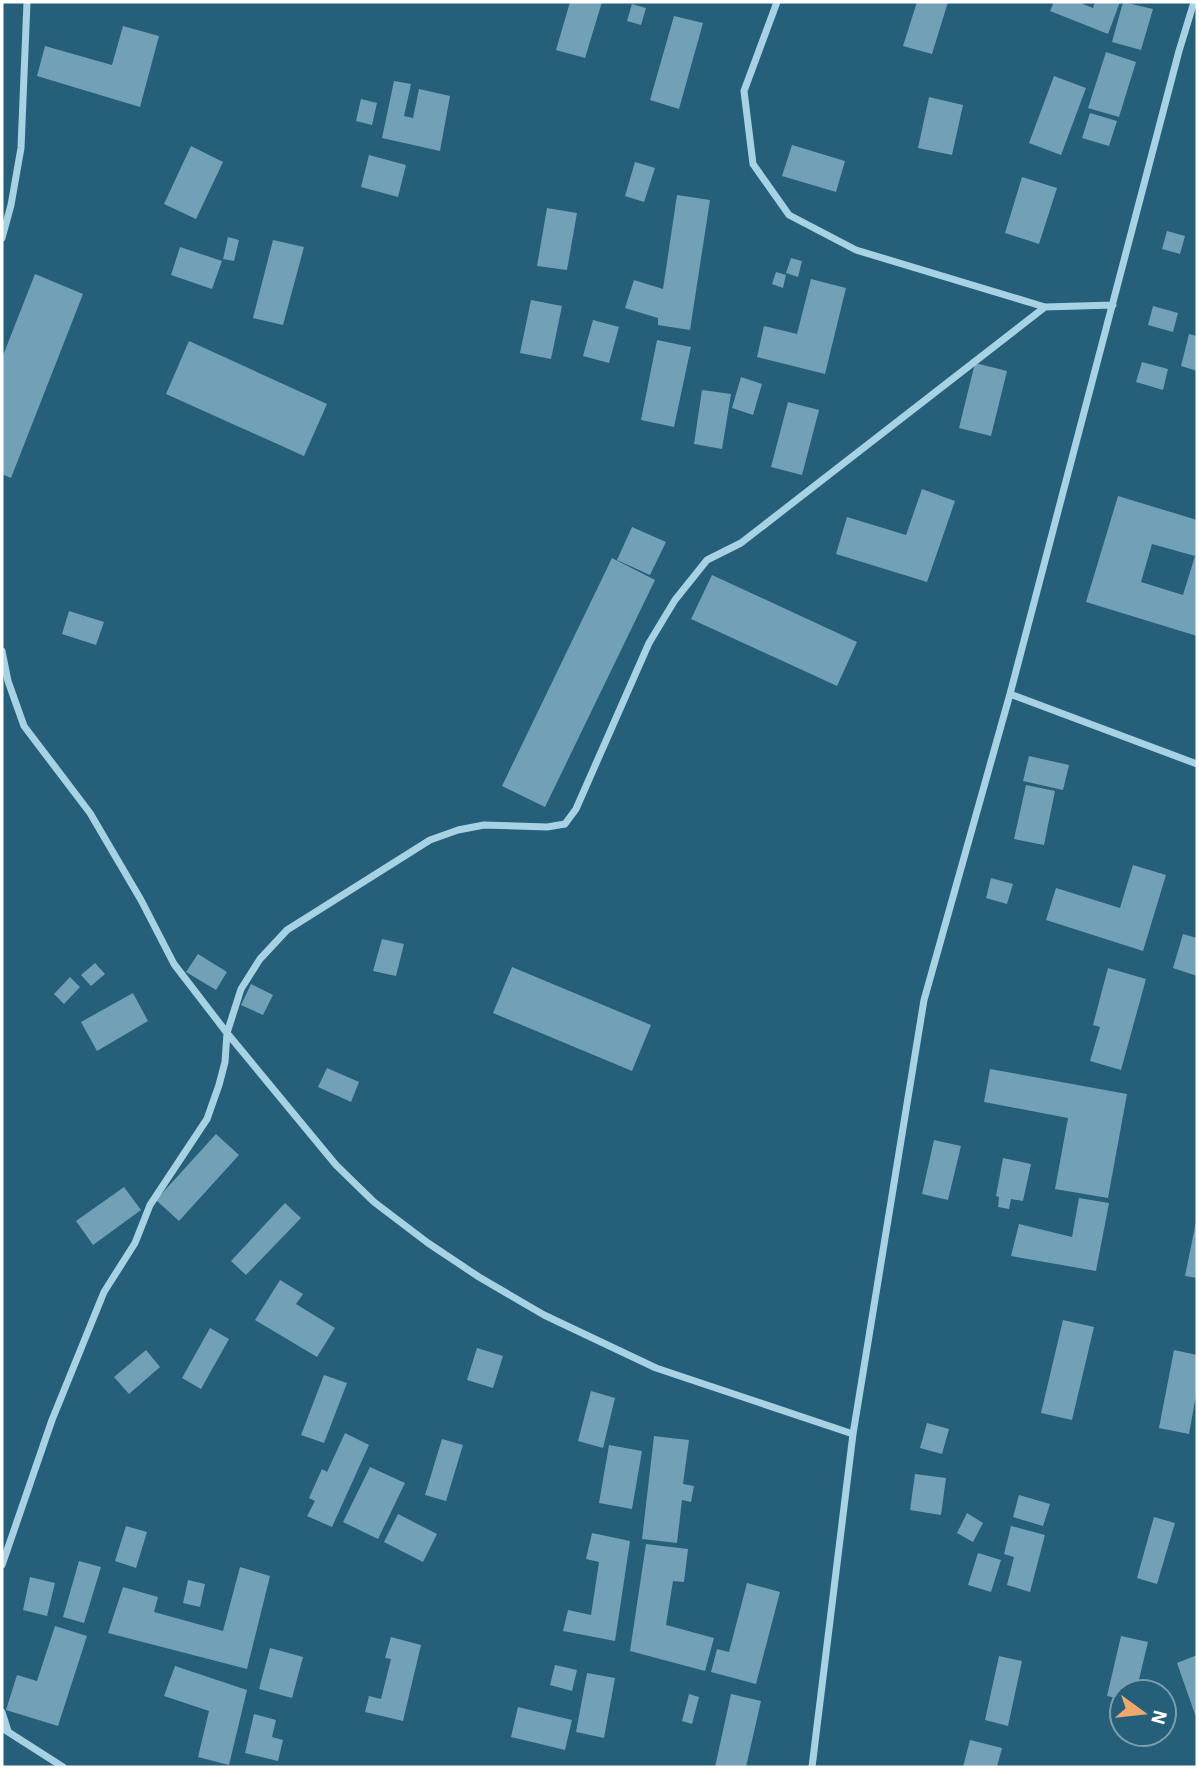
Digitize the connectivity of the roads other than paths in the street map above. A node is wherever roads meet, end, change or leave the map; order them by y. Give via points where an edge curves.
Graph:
1 (27, 2) edge
2 (777, 2) edge
3 (1194, 2) edge
4 (2, 238) edge
5 (1113, 305) junction
6 (1045, 307) junction
7 (2, 651) edge
8 (1010, 694) junction
9 (1197, 764) edge
10 (227, 1032) junction
11 (853, 1434) junction
12 (2, 1565) edge
13 (2, 1712) edge
14 (5, 1730) edge
15 (63, 1767) edge
16 (811, 1767) edge

1 - 4 street via 21,148
2 - 6 street via 744,91 753,164 789,215 856,250
3 - 5 street
5 - 6 street
5 - 8 street
6 - 10 street via 741,543 707,560 649,643 576,809 565,824 484,825 430,841 287,930 250,973
7 - 10 street via 24,726 90,813 174,964
8 - 9 street
8 - 11 street via 923,1000
10 - 11 street via 336,1165 374,1202 479,1278 544,1315 656,1368
10 - 12 street via 225,1062 207,1119 150,1205 135,1243 104,1292 52,1420
11 - 16 street
13 - 14 street
14 - 15 street

